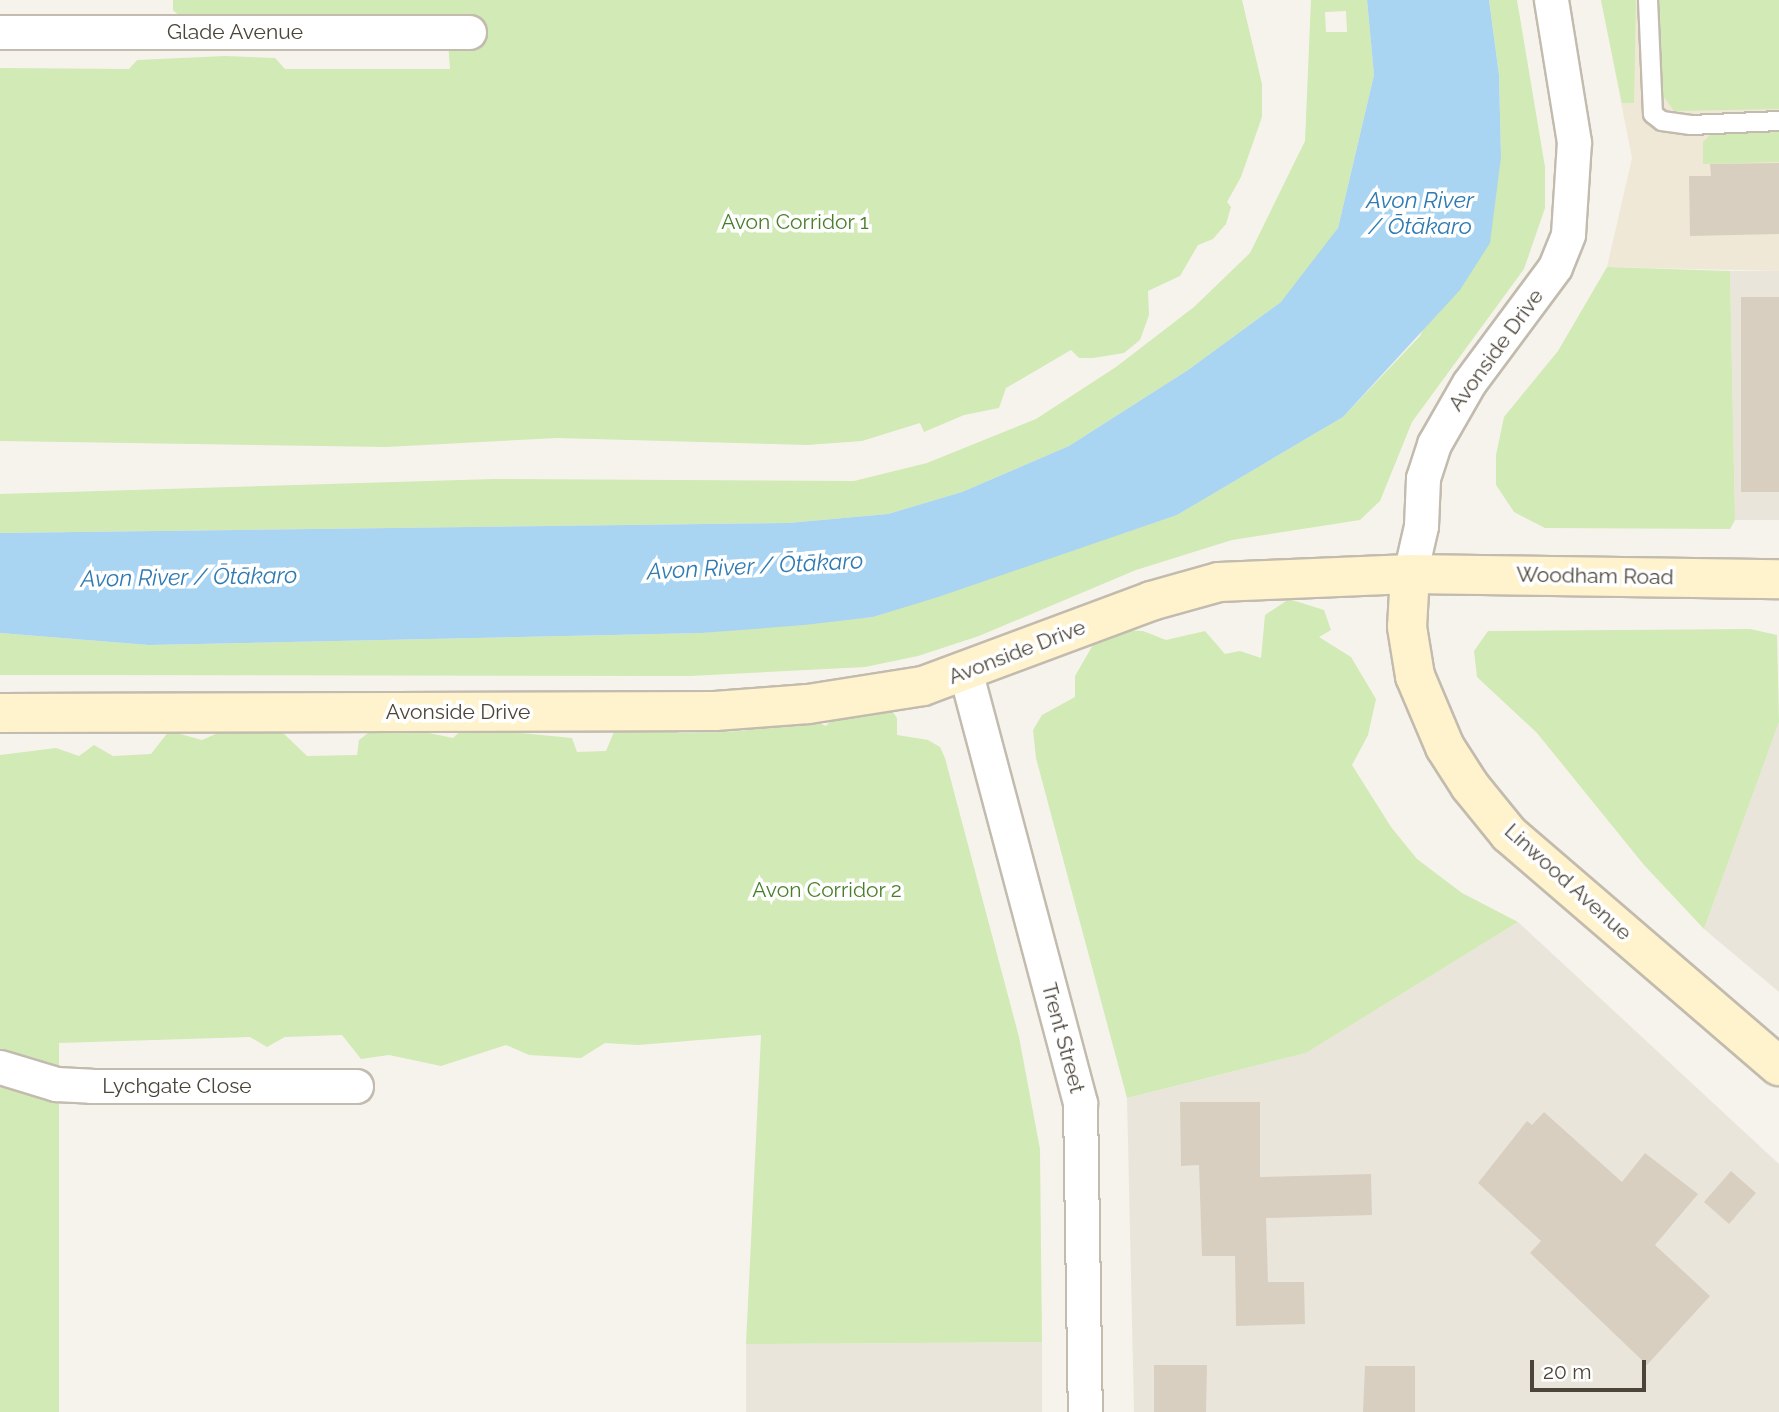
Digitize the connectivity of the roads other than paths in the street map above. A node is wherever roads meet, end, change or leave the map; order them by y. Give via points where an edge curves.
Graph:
1 (1551, 0) edge
2 (1648, 0) edge
3 (0, 32) edge
4 (469, 32) dead end
5 (1779, 121) edge
6 (1410, 574) junction
7 (1779, 579) edge
8 (965, 674) junction
9 (0, 713) edge
10 (1779, 1066) edge
11 (0, 1067) edge
12 (356, 1086) dead end
13 (1085, 1412) edge

1 - 6 street, Avonside Drive via 1574,142 1568,234 1555,267 1469,383 1434,444 1423,478 1421,526
2 - 5 lane via 1653,114 1662,121 1691,125
3 - 4 street, Glade Avenue
6 - 7 main road, Woodham Road
6 - 8 main road, Avonside Drive via 1219,582 1151,601
6 - 10 main road, Linwood Avenue via 1408,627 1415,676 1445,747 1470,786 1509,834
8 - 9 main road, Avonside Drive via 872,695 715,711
8 - 13 street, Trent Street via 1080,1104
11 - 12 street, Lychgate Close via 57,1084 90,1086

